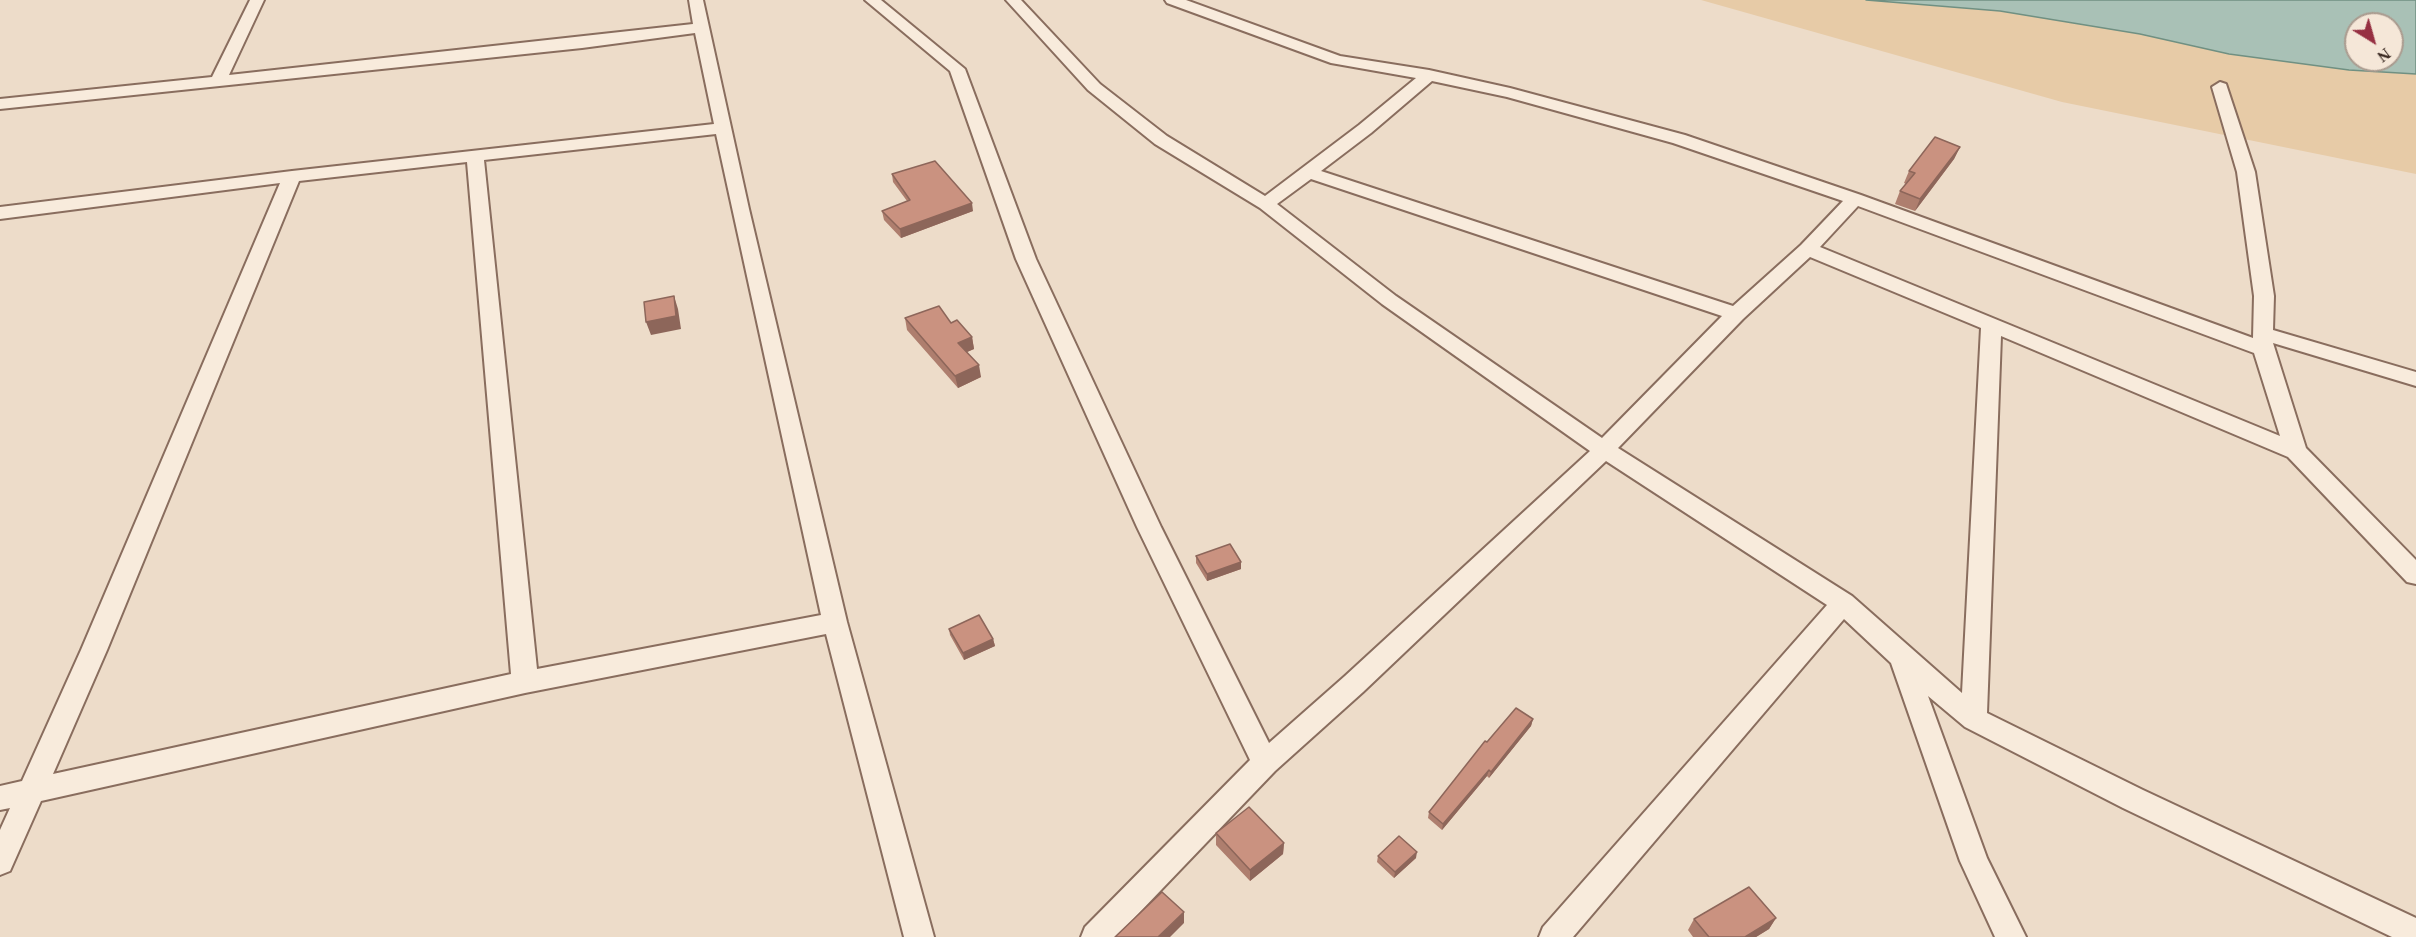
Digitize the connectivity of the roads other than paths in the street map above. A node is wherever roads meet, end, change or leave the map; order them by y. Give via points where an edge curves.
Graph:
1 (257, 0) edge
2 (696, 0) edge
3 (872, 0) edge
4 (1012, 0) edge
5 (1172, 0) edge
6 (701, 28) junction
7 (1429, 75) junction
8 (219, 80) junction
9 (2220, 87) dead end
10 (0, 104) edge
11 (722, 128) junction
12 (475, 156) junction
13 (1308, 172) junction
14 (292, 176) junction
15 (1855, 199) junction
16 (1266, 204) junction
17 (0, 213) edge
18 (1808, 249) junction
19 (1736, 314) junction
20 (1991, 325) junction
21 (2262, 341) junction
22 (2416, 379) edge
23 (1603, 449) junction
24 (2296, 451) junction
25 (2416, 575) edge
26 (1843, 603) junction
27 (835, 622) junction
28 (1901, 657) junction
29 (525, 682) junction
30 (1974, 719) junction
31 (1265, 763) junction
32 (32, 792) junction
33 (0, 798) edge
34 (0, 862) edge
35 (2416, 933) edge
36 (919, 937) edge
37 (1096, 937) edge
38 (1554, 937) edge
39 (2011, 937) edge

1 - 8 street
2 - 6 street
3 - 31 street via 957,69 1026,260 1149,528
4 - 16 street via 1094,87 1161,140
5 - 7 street via 1337,60
6 - 8 street
6 - 11 street
7 - 13 street
7 - 15 street via 1679,139
8 - 10 street
9 - 21 street via 2246,172 2264,296
11 - 12 street
11 - 27 street
12 - 14 street
12 - 29 street
13 - 16 street
13 - 19 street
14 - 17 street
14 - 32 street
15 - 18 street
15 - 21 street
16 - 23 street via 1389,300
18 - 19 street
18 - 20 street
19 - 23 street
20 - 24 street
20 - 30 street
21 - 22 street
21 - 24 street
23 - 26 street
23 - 31 street
24 - 25 street
26 - 28 street
26 - 38 street
27 - 29 street
27 - 36 street
28 - 30 street
28 - 39 street via 1974,861
29 - 32 street
30 - 35 street
31 - 37 street
32 - 33 street
32 - 34 street

